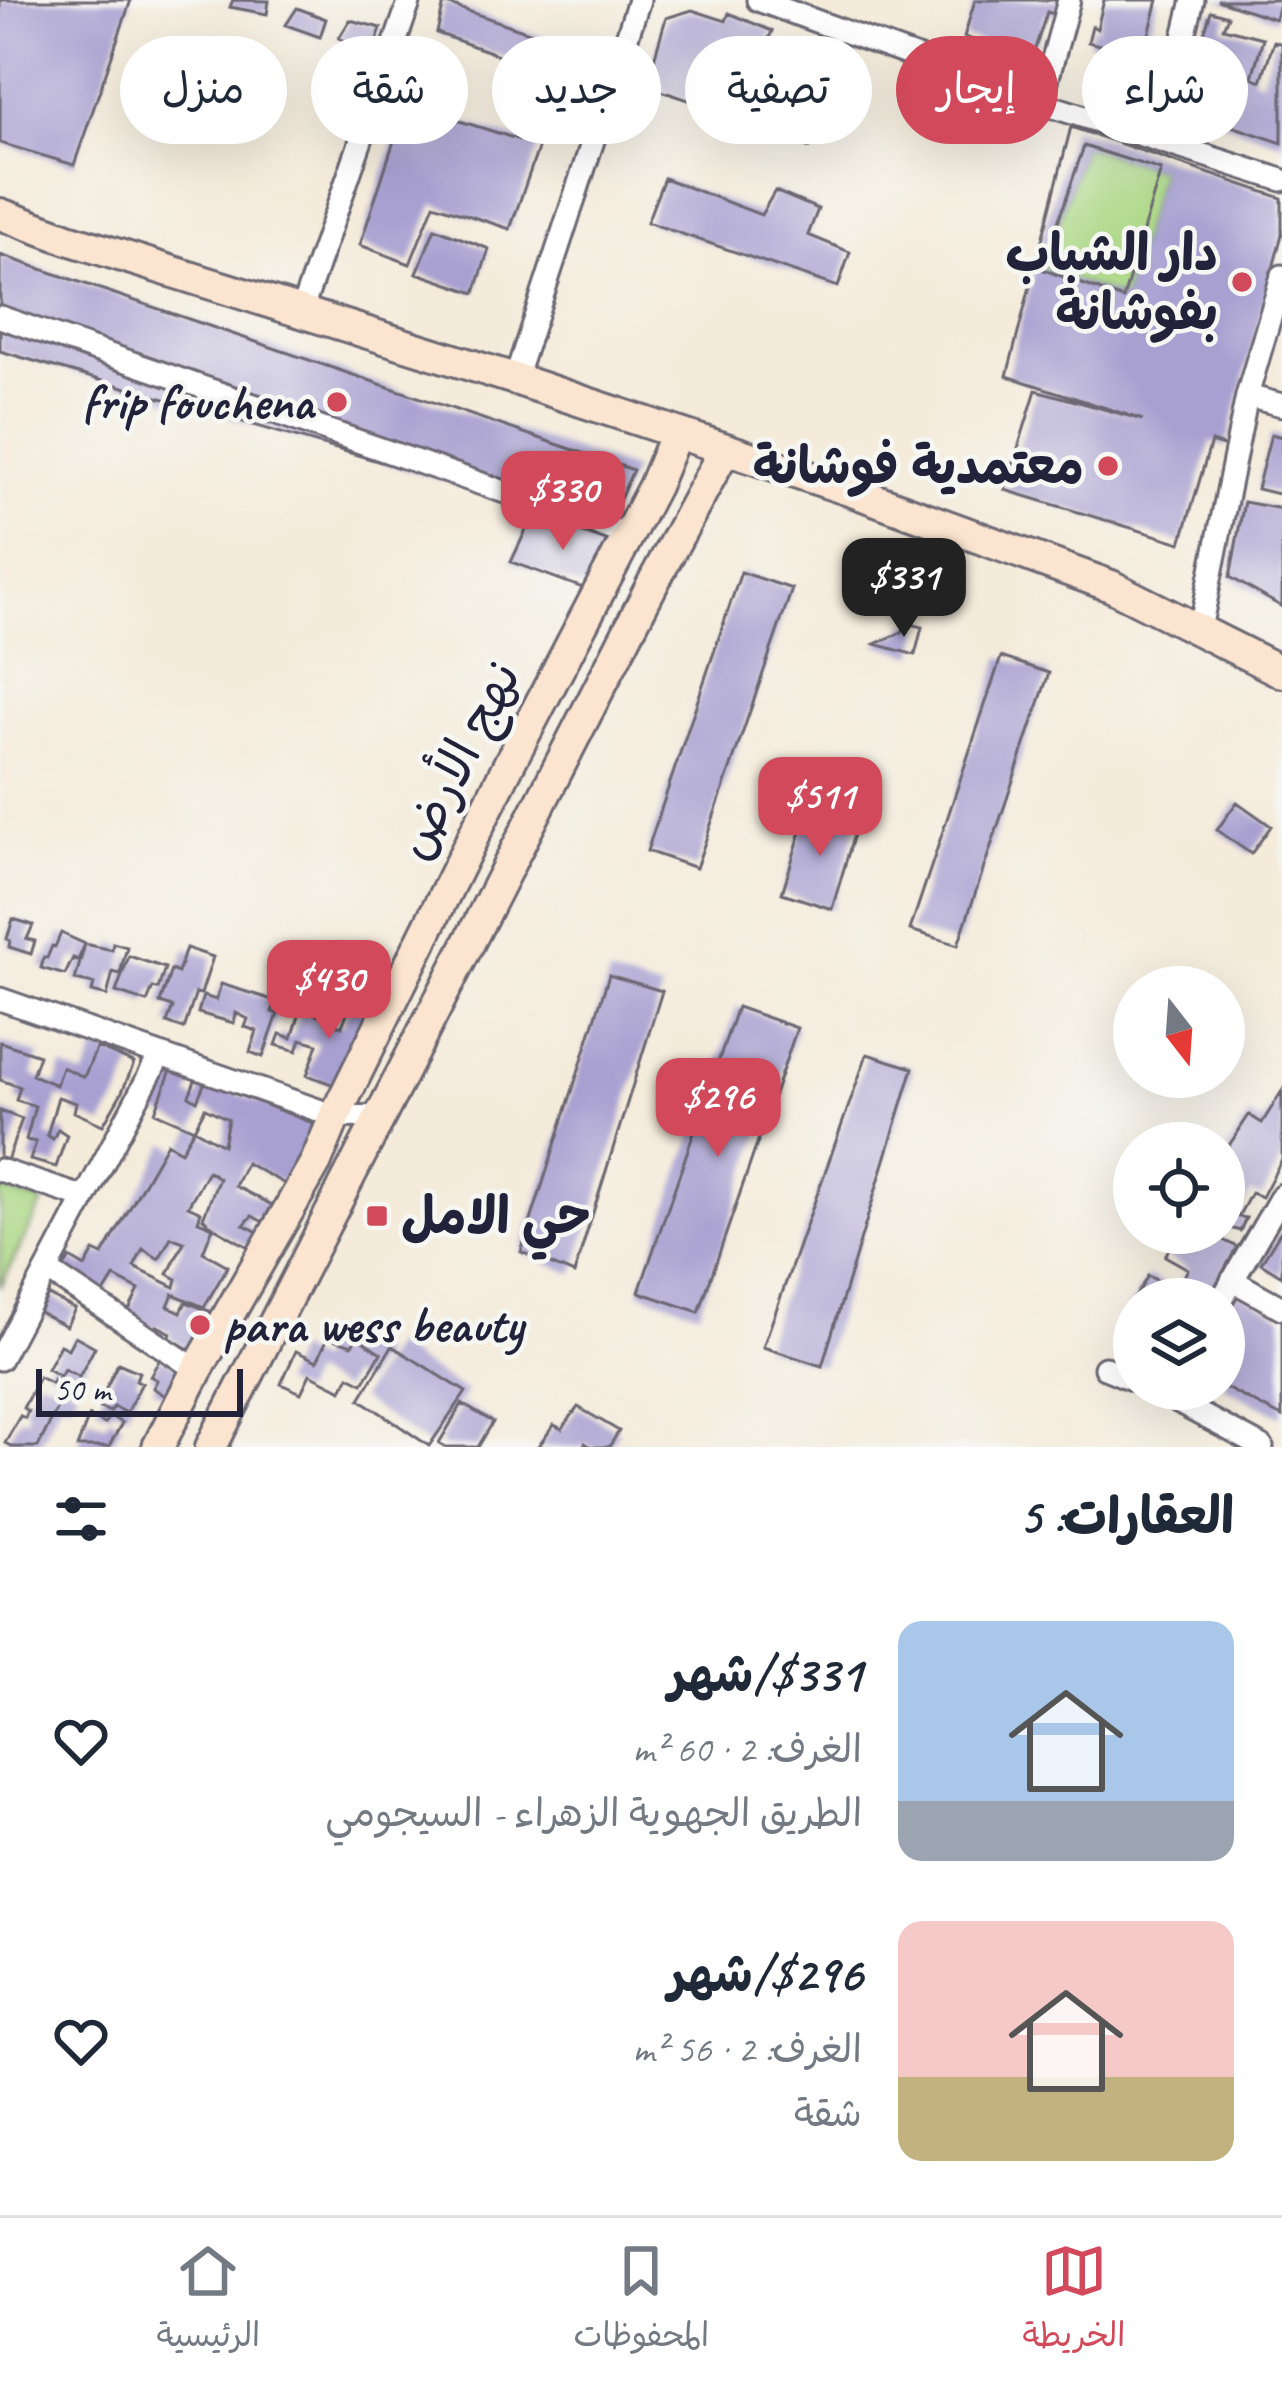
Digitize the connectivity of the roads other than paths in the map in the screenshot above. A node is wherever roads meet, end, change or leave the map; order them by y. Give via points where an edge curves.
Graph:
1 (410, 0) edge
2 (638, 0) edge
3 (758, 0) edge
4 (1069, 0) edge
5 (1193, 0) edge
6 (1184, 36) edge
7 (1058, 40) edge
8 (896, 50) edge
9 (1171, 144) edge
10 (1282, 180) edge
11 (0, 214) edge
12 (1282, 276) edge
13 (301, 312) junction
14 (0, 317) edge
15 (515, 379) junction
16 (1246, 396) junction
17 (1282, 405) edge
18 (676, 433) junction
19 (725, 449) junction
20 (626, 534) junction
21 (1200, 629) junction
22 (1282, 672) edge
23 (0, 999) edge
24 (160, 1054) junction
25 (335, 1116) junction
26 (382, 1117) junction
27 (0, 1170) edge
28 (1282, 1195) edge
29 (85, 1198) junction
30 (47, 1270) junction
31 (1234, 1278) edge
32 (1245, 1296) edge
33 (1282, 1308) edge
34 (3, 1345) edge
35 (1106, 1368) dead end
36 (197, 1370) junction
37 (1113, 1371) edge
38 (1198, 1410) edge
39 (158, 1447) edge
40 (211, 1447) edge
41 (1262, 1447) edge

1 - 13 street
2 - 15 street
3 - 8 street
4 - 7 street
5 - 6 street
9 - 10 street
11 - 13 street
12 - 16 street
13 - 15 street
14 - 20 street
15 - 18 street
16 - 17 street
16 - 21 street
18 - 19 street
18 - 20 street, نهج الأرض
19 - 21 street via 1112,586
19 - 26 street, نهج الأرض
20 - 25 street, نهج الأرض
21 - 22 street
23 - 24 street
24 - 25 street
24 - 29 street
25 - 26 street
25 - 36 street, نهج الأرض
26 - 40 street, نهج الأرض
27 - 29 street
28 - 31 street
29 - 30 street
30 - 34 street
30 - 36 street
32 - 33 street
35 - 37 street
36 - 39 street, نهج الأرض
38 - 41 street

